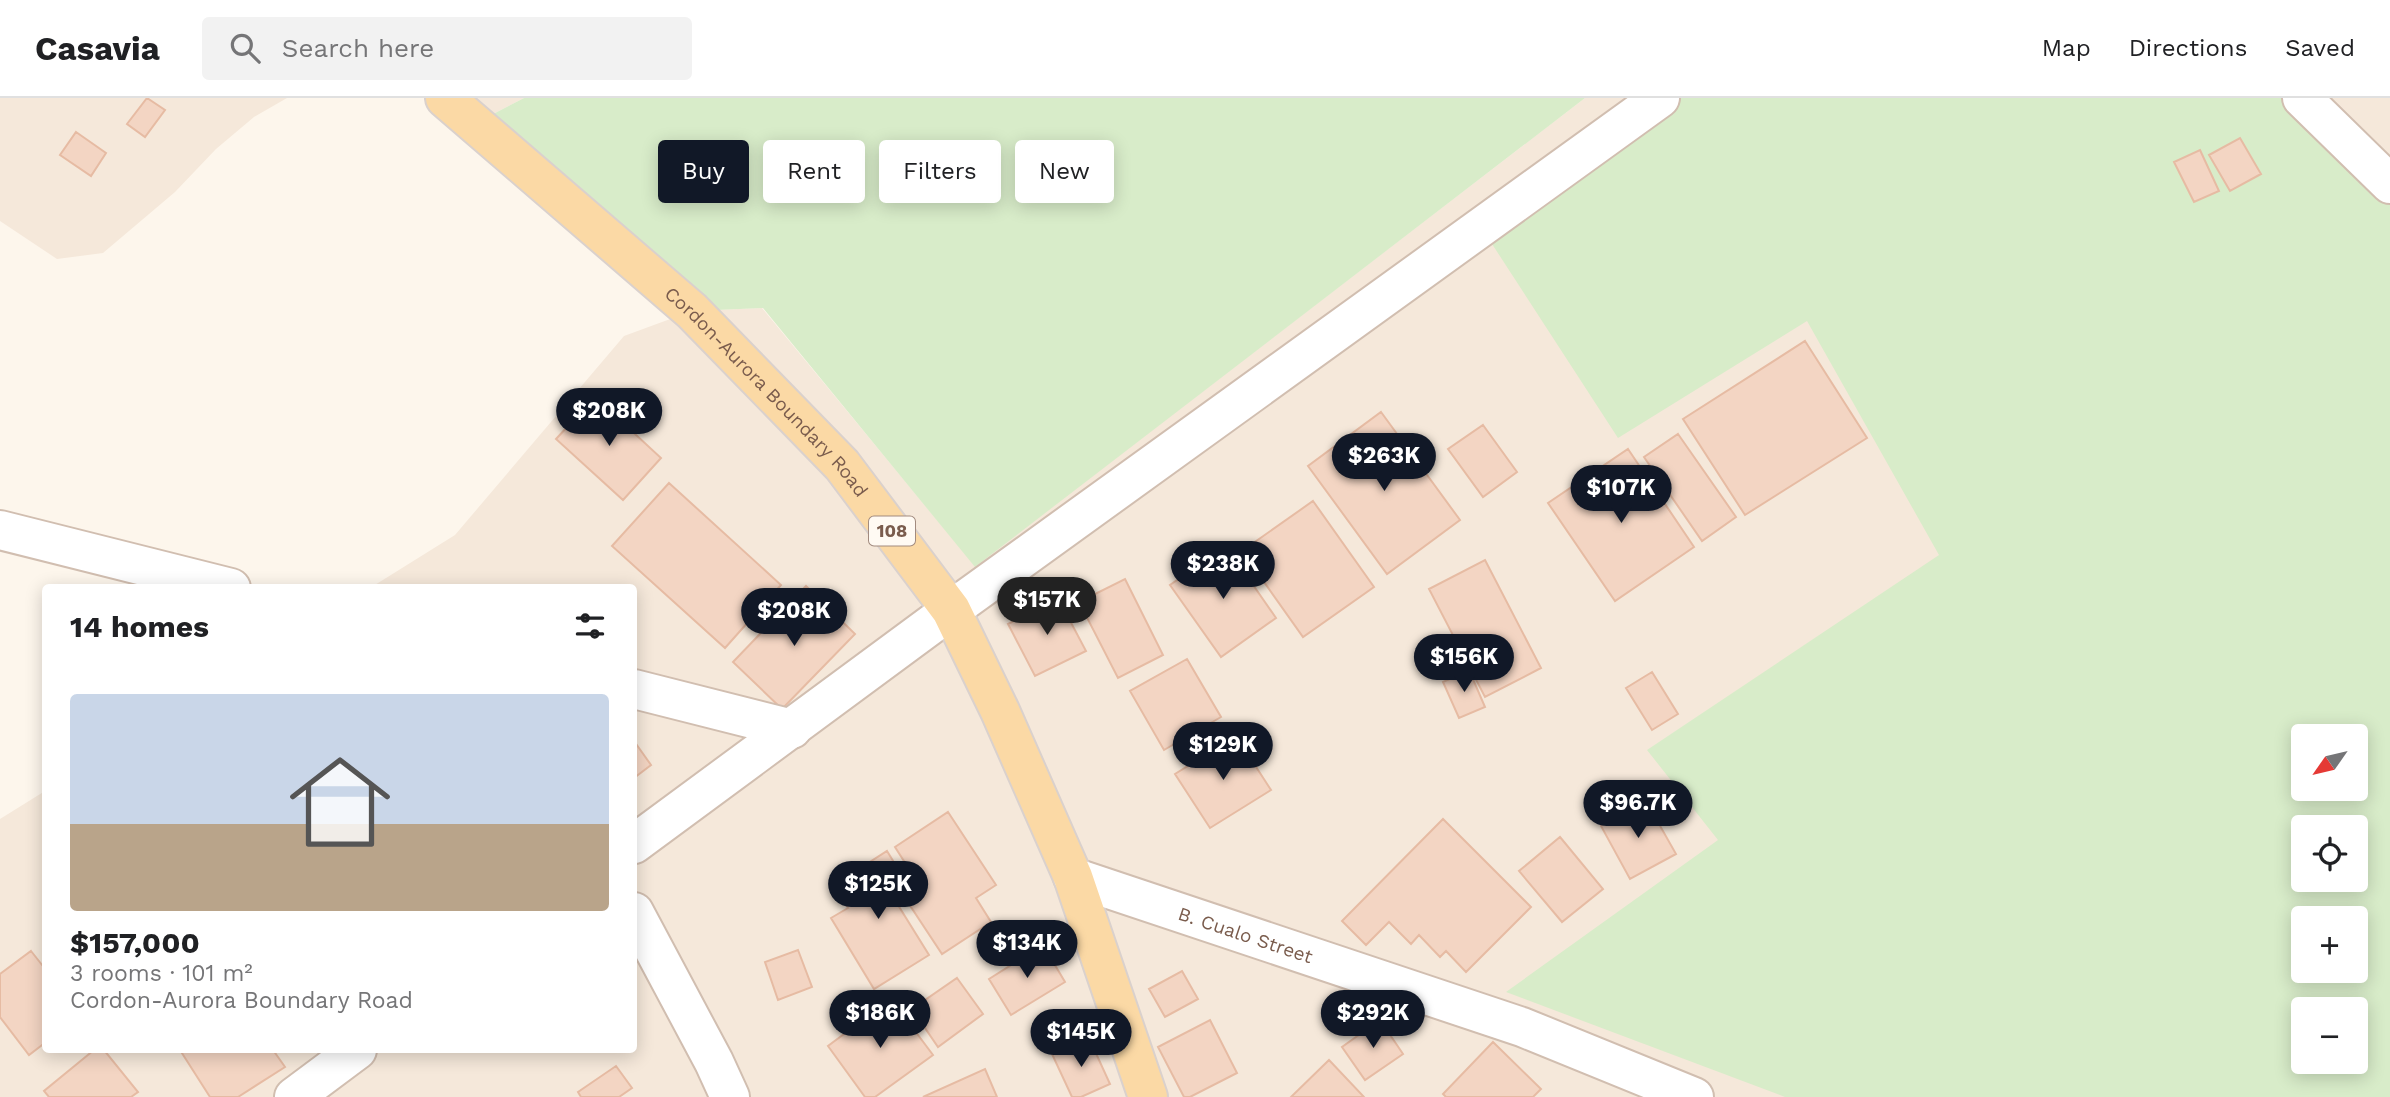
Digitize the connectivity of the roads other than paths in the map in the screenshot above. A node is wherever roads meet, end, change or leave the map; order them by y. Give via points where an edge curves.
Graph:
1 (445, 98) edge
2 (1660, 98) edge
3 (2302, 98) edge
4 (2390, 184) edge
5 (0, 530) edge
6 (215, 584) edge
7 (951, 610) junction
8 (637, 691) edge
9 (792, 729) junction
10 (637, 842) edge
11 (1073, 877) junction
12 (637, 918) edge
13 (353, 1053) edge
14 (294, 1097) edge
15 (730, 1097) edge
16 (1148, 1097) edge
17 (1694, 1097) edge

1 - 7 main road, Cordon-Aurora Boundary Road / 108 via 692,311 842,465
2 - 7 street
3 - 4 street
5 - 6 street
7 - 9 street
7 - 11 main road, Cordon-Aurora Boundary Road / 108
8 - 9 street
9 - 10 street
11 - 16 main road, Cordon-Aurora Boundary Road / 108
11 - 17 street, B. Cualo Street via 1522,1027
12 - 15 street
13 - 14 street

